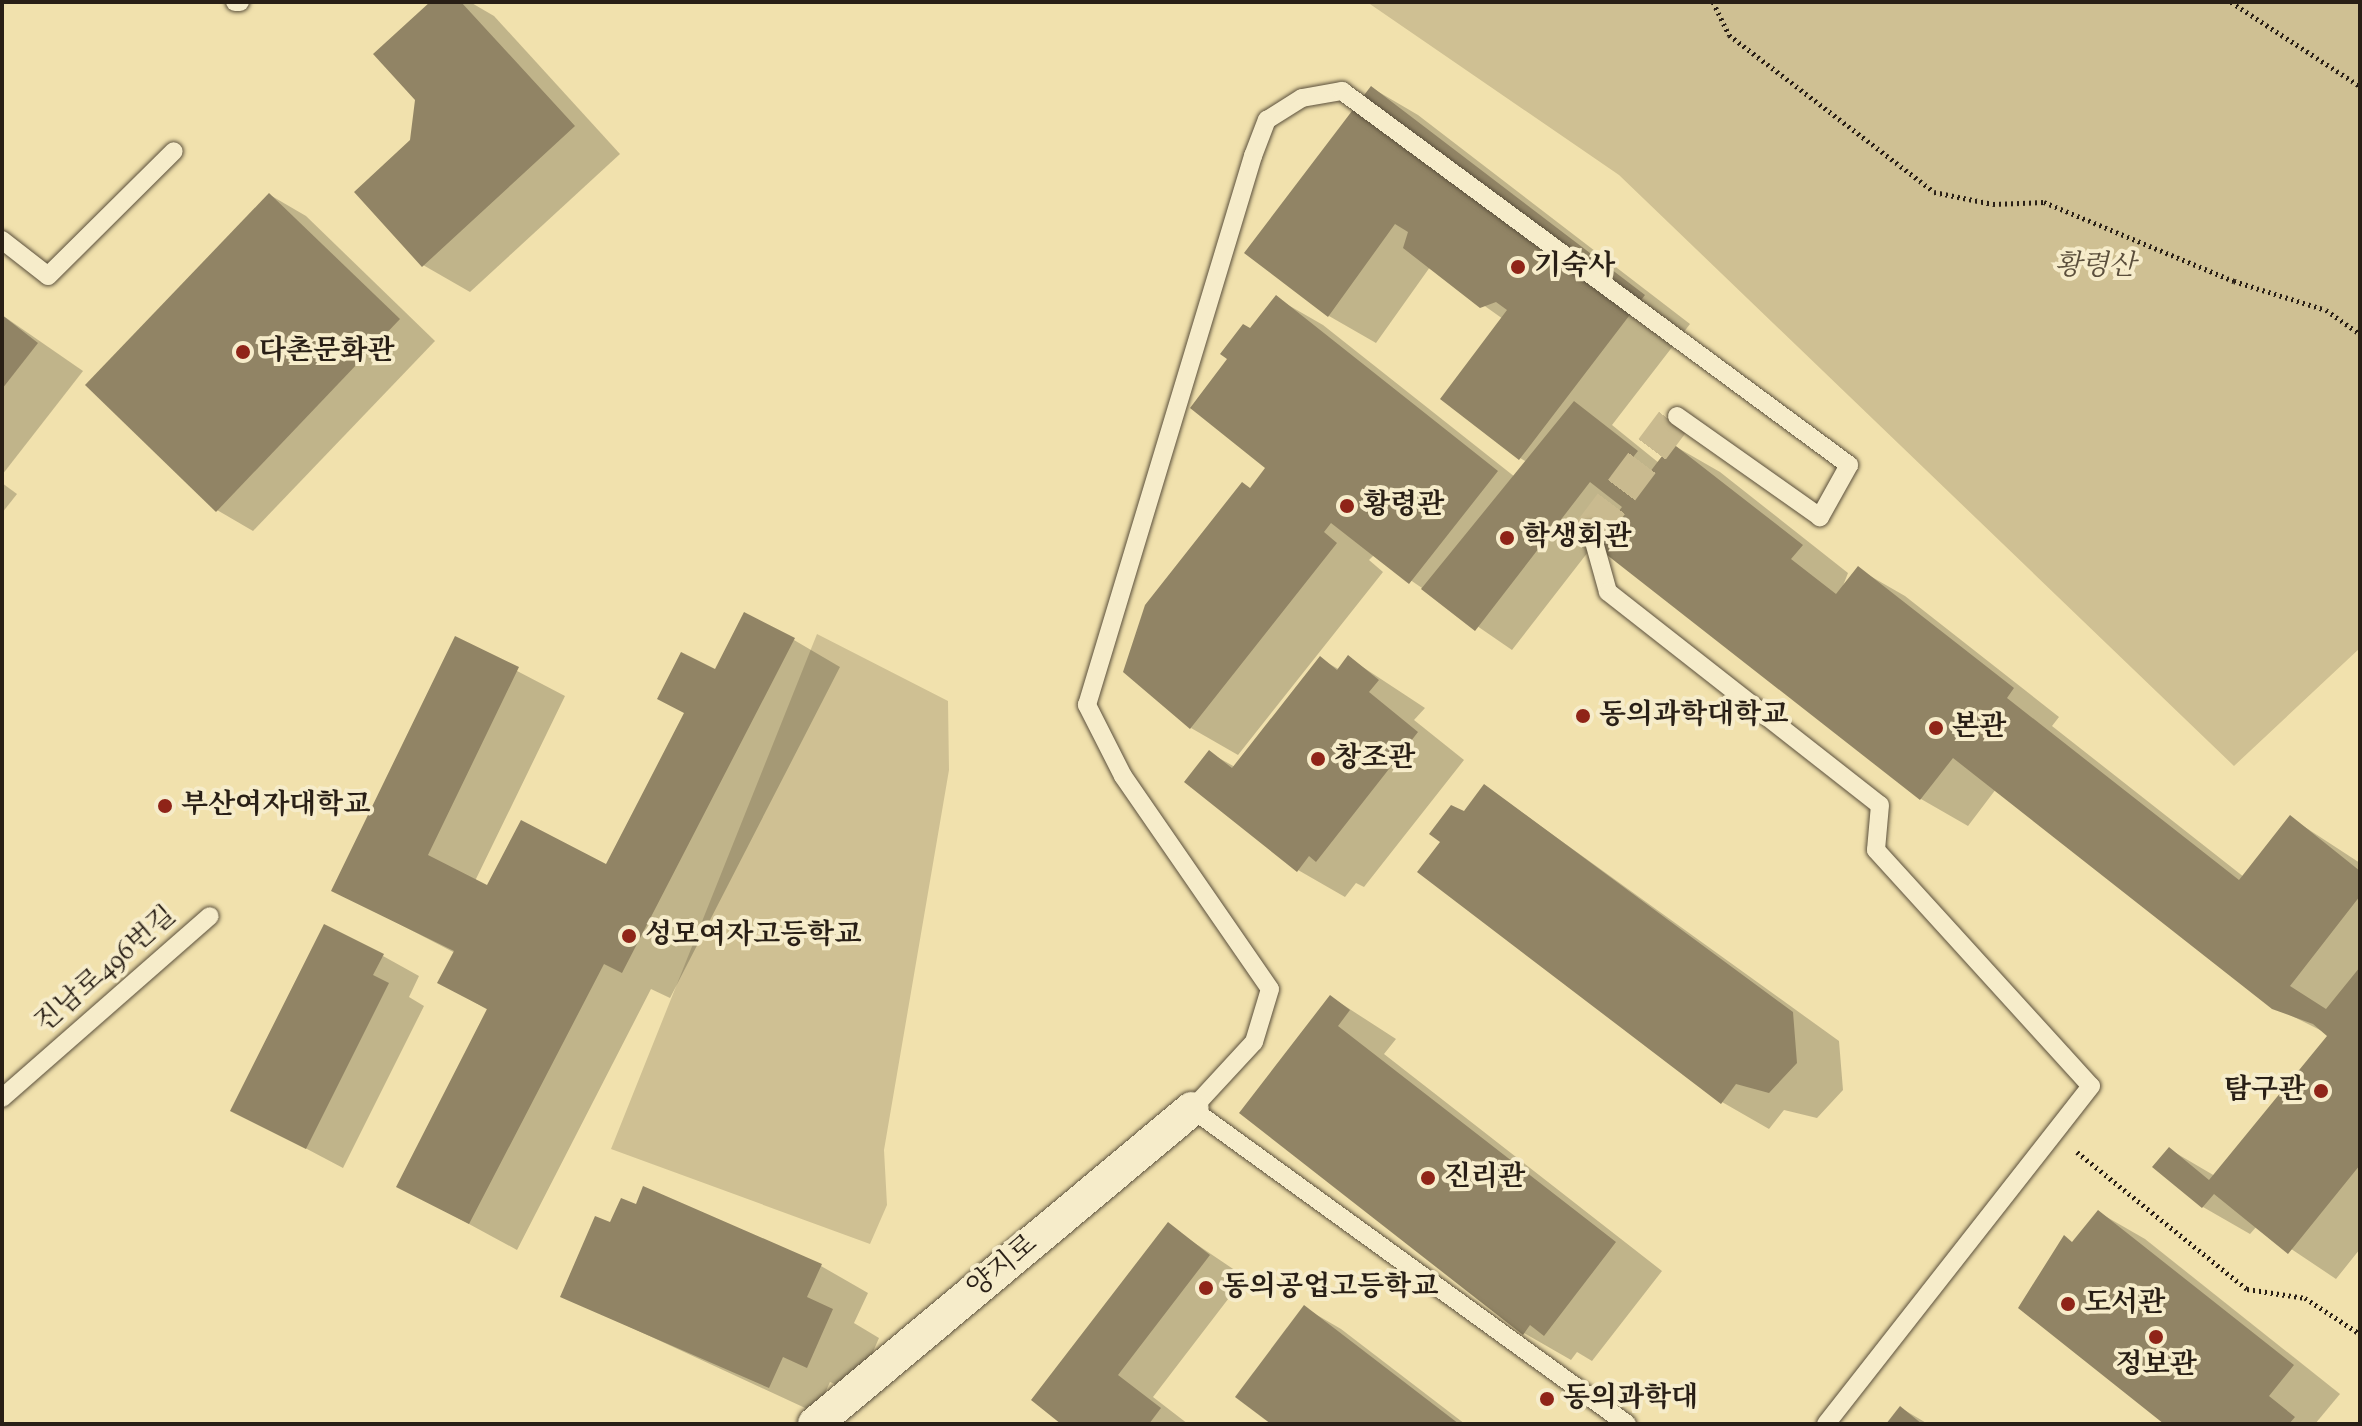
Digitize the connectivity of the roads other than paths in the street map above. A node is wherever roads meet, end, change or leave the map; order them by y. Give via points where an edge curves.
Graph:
1 (174, 151) dead end
2 (2, 240) edge
3 (1677, 416) dead end
4 (1591, 531) dead end
5 (210, 916) dead end
6 (2, 1098) edge
7 (1192, 1109) junction
8 (815, 1424) edge
9 (1627, 1424) edge
10 (1826, 1424) edge

1 - 2 lane via 48,276
3 - 7 lane via 1820,517 1849,465 1342,91 1302,98 1267,120 1087,705 1123,776 1270,989 1254,1042
4 - 10 lane via 1608,592 1880,805 1876,850 2091,1086
5 - 6 lane, 진남로496번길
7 - 8 street, 양지로
7 - 9 lane

